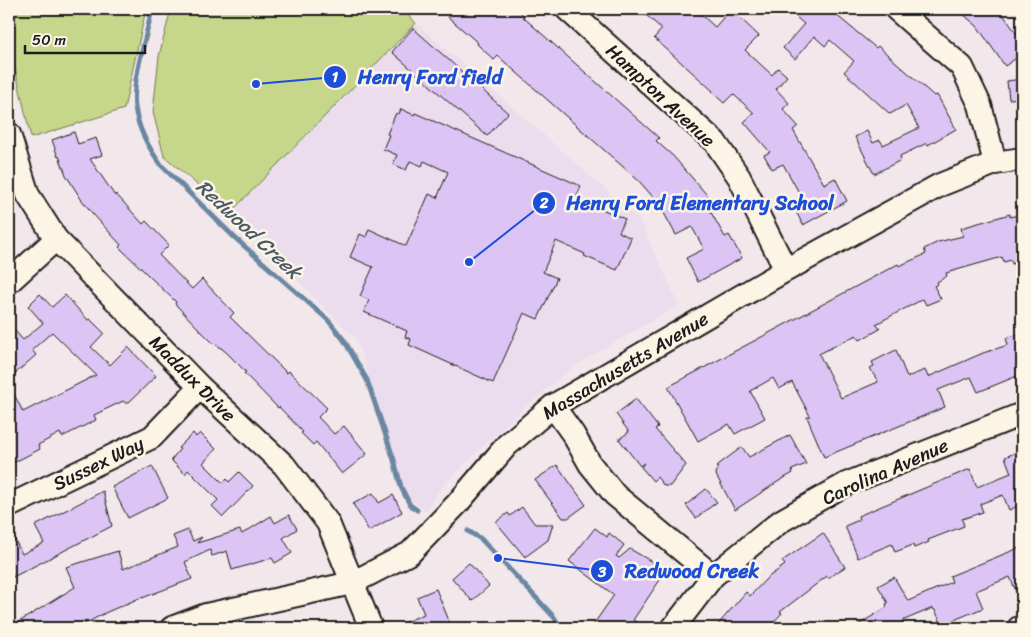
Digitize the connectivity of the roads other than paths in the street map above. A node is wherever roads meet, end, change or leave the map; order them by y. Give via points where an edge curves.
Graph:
1 (566, 9) edge
2 (896, 9) edge
3 (9, 134) edge
4 (1022, 159) edge
5 (995, 163) junction
6 (56, 239) junction
7 (786, 270) junction
8 (9, 282) edge
9 (200, 387) junction
10 (553, 406) junction
11 (1022, 414) edge
12 (9, 506) edge
13 (713, 576) junction
14 (352, 583) junction
15 (172, 628) edge
16 (371, 628) edge
17 (674, 628) edge

1 - 7 street, Hampton Avenue via 715,142 738,177
2 - 5 street via 962,67 980,105
3 - 6 street, Maddux Drive via 28,195
4 - 5 street, Massachusetts Avenue
5 - 7 street, Massachusetts Avenue via 940,185
6 - 8 street
6 - 9 street, Maddux Drive
7 - 10 street, Massachusetts Avenue
9 - 12 street, Sussex Way via 152,437
9 - 14 street, Maddux Drive via 284,465 328,523
10 - 13 street via 574,434 590,464 615,495
10 - 14 street, Massachusetts Avenue via 507,446 410,553
11 - 13 street, Carolina Avenue via 846,484 781,521
13 - 17 street, Carolina Avenue
14 - 15 street, Massachusetts Avenue via 206,615
14 - 16 street, Maddux Drive

